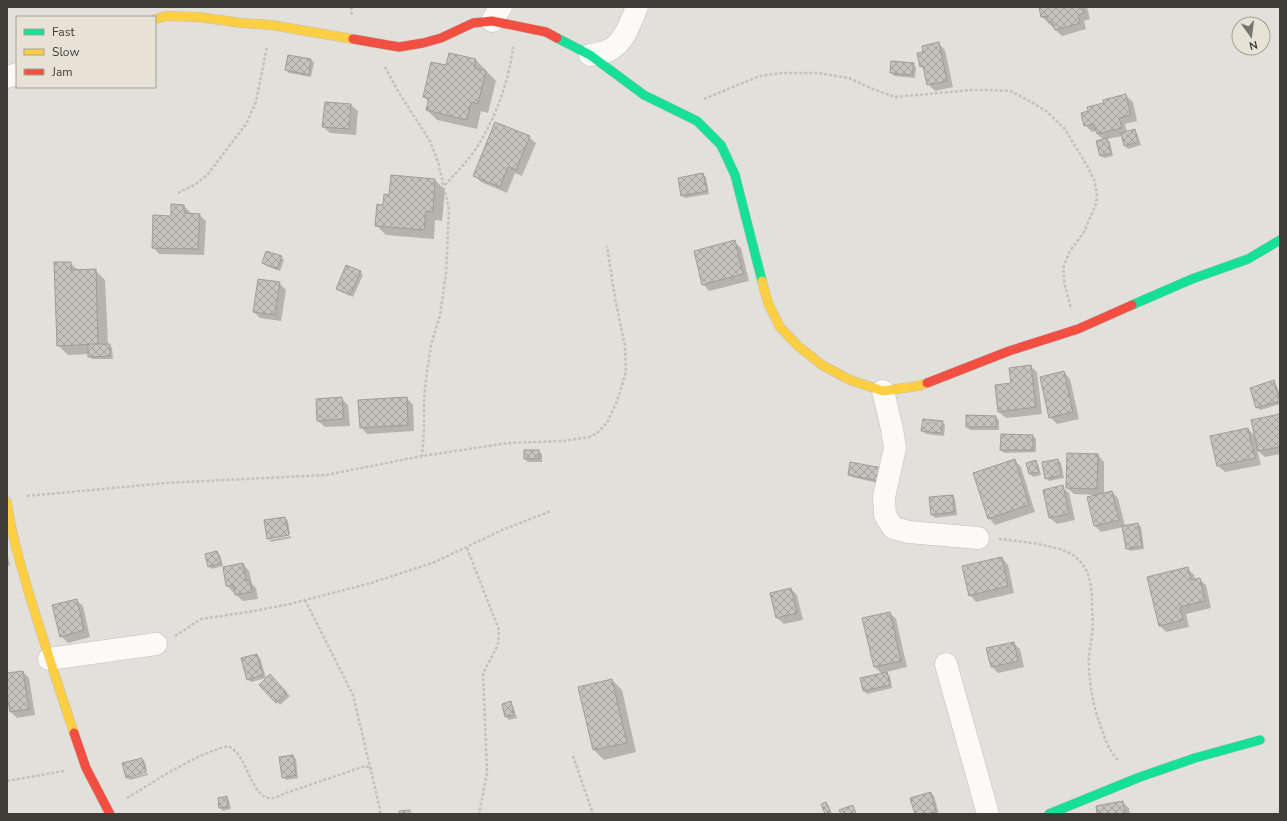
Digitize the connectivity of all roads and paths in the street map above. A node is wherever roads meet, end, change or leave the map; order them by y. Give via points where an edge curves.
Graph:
1 (637, 7) edge
2 (497, 14) edge
3 (156, 19) edge
4 (271, 25) junction
5 (516, 25) junction
6 (371, 42) junction
7 (590, 55) junction
8 (676, 111) junction
9 (444, 185) junction
10 (178, 193) dead end
11 (1280, 240) edge
12 (607, 246) dead end
13 (1078, 329) junction
14 (883, 391) junction
15 (422, 456) junction
16 (22, 497) dead end
17 (7, 502) edge
18 (551, 511) dead end
19 (978, 538) joint
20 (467, 548) junction
21 (305, 600) junction
22 (156, 644) joint
23 (49, 659) junction
24 (946, 664) dead end
25 (1260, 740) dead end
26 (573, 756) dead end
27 (86, 768) junction
28 (372, 769) junction
29 (1140, 777) junction
30 (7, 781) edge
31 (109, 812) edge
32 (380, 814) edge
33 (478, 814) edge
34 (593, 814) edge
35 (988, 814) edge
36 (1049, 814) edge

1 - 7 street via 625,33 615,46 602,54
2 - 5 street
2 - 6 street via 423,43 399,47
3 - 4 street via 167,16 198,17
4 - 6 street
4 - 10 path via 256,102 246,124 208,174 196,184
5 - 7 street via 546,32
5 - 9 path via 512,57 494,116 469,157
6 - 9 path via 399,93 430,141
7 - 8 street via 644,95
8 - 13 path via 760,76 783,73 849,78 895,97 986,90 1010,91 1028,100 1046,111 1064,128 1094,179 1096,204 1084,232 1070,251 1063,268 1065,286
8 - 14 street via 696,121 721,145 735,175 768,303 780,327 798,346 822,365 850,380
9 - 15 path via 449,209 446,274 426,379
11 - 13 street via 1248,259 1192,279
12 - 15 path via 626,346 626,372 607,423 589,437 563,441 508,443
13 - 14 street via 1009,351 918,386
14 - 19 street via 895,448 884,497 885,515 893,528 909,532
15 - 16 path via 326,475 166,484
17 - 23 street via 17,552
18 - 20 path via 502,530
19 - 29 path via 1052,547 1072,555 1085,566 1091,582 1093,631 1088,665 1095,710 1115,758
20 - 21 path via 421,567
20 - 33 path via 499,630 498,645 483,673 487,773
21 - 22 path via 201,619
21 - 28 path via 353,695
22 - 23 street
23 - 27 street
24 - 35 street
25 - 29 street
26 - 34 path
27 - 30 path
27 - 31 street
28 - 31 path via 365,766 274,798 266,798 260,794 250,779 242,760 228,746 164,776
28 - 32 path
29 - 36 street

